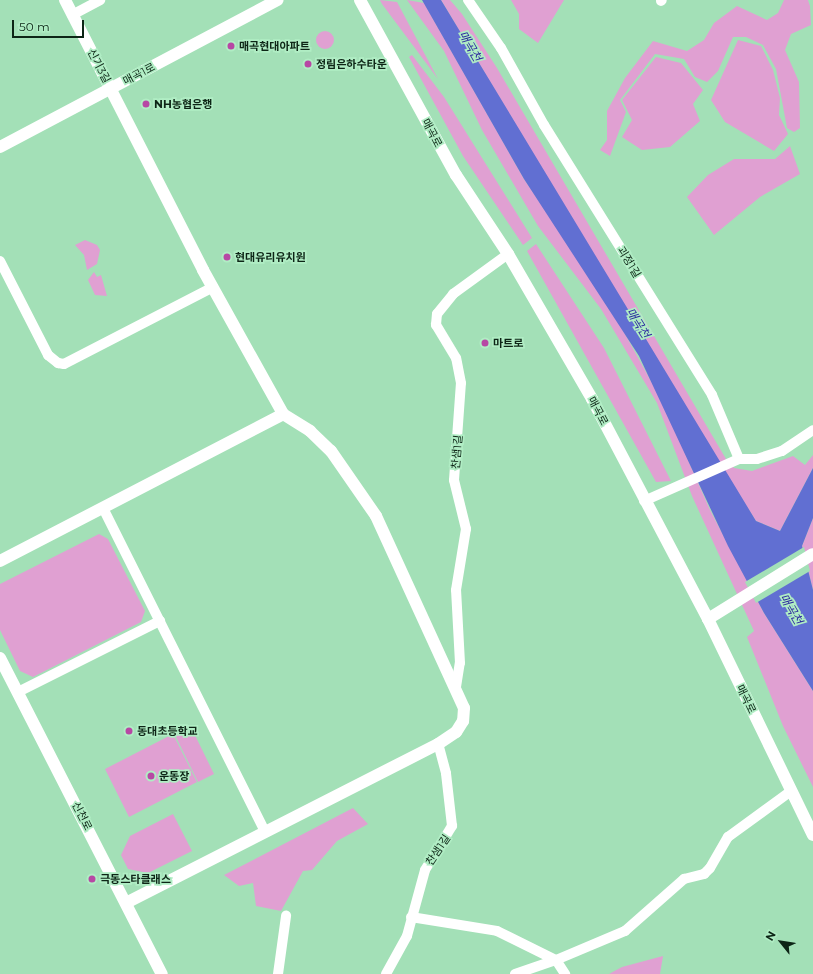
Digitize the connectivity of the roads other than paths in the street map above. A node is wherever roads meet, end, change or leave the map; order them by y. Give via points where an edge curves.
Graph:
1 (65, 0) edge
2 (100, 0) edge
3 (360, 0) edge
4 (468, 0) edge
5 (275, 1) edge
6 (72, 15) junction
7 (111, 89) junction
8 (0, 147) edge
9 (508, 254) junction
10 (0, 261) edge
11 (213, 287) junction
12 (284, 414) junction
13 (813, 430) edge
14 (739, 459) junction
15 (644, 501) junction
16 (103, 508) junction
17 (813, 554) edge
18 (0, 561) edge
19 (708, 619) junction
20 (160, 621) junction
21 (0, 658) edge
22 (456, 687) junction
23 (18, 692) junction
24 (438, 744) junction
25 (791, 791) junction
26 (265, 832) junction
27 (813, 835) edge
28 (126, 903) junction
29 (286, 916) dead end
30 (411, 917) junction
31 (556, 960) junction
32 (162, 974) edge
33 (278, 974) edge
34 (386, 974) edge
35 (515, 974) edge
36 (565, 974) edge

1 - 6 street, 신기3길
2 - 6 street
3 - 9 street, 매곡로 via 452,169
4 - 14 street, 괴정1길 via 501,48 544,125 712,395
5 - 7 street, 매곡1로
6 - 7 street, 신기3길
7 - 8 street, 매곡1로
7 - 11 street, 신기3길
9 - 15 street, 매곡로 via 592,399
9 - 22 street, 찬샘1길 via 453,294 437,314 436,325 456,358 461,383 454,480 466,529 456,590 460,663
10 - 11 street via 48,355 58,363 64,364
11 - 12 street, 신기3길
12 - 16 street
12 - 22 street via 310,431 331,451 376,516
13 - 14 street via 782,451 757,459
14 - 15 street
15 - 19 street, 매곡로
16 - 18 street
16 - 20 street
17 - 19 street
19 - 25 street, 매곡로
20 - 23 street
20 - 26 street
21 - 23 street, 신천로
22 - 24 street via 464,708 463,721 456,732
23 - 28 street, 신천로
24 - 26 street
24 - 30 street, 찬샘1길 via 446,773 452,826 425,870
25 - 27 street, 매곡로
25 - 31 street via 728,837 704,874 684,879 625,931
26 - 28 street
28 - 32 street, 신천로
29 - 33 street
30 - 31 street via 498,931
30 - 34 street, 찬샘1길 via 407,936
31 - 35 street
31 - 36 street

